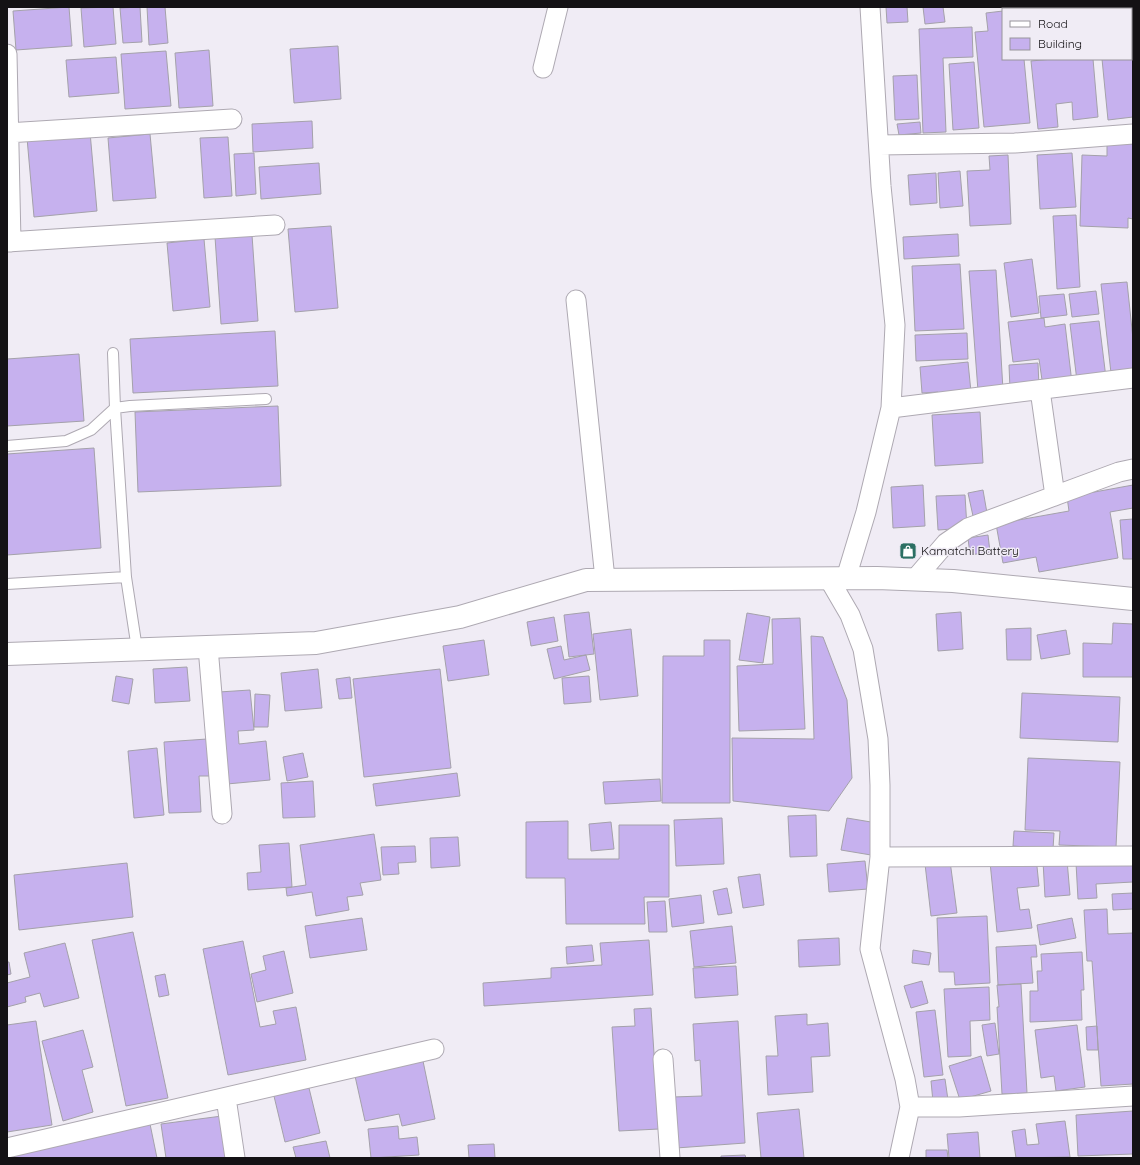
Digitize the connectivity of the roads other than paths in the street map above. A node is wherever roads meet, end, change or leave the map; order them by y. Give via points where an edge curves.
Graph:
1 (558, 7) edge
2 (870, 7) edge
3 (7, 54) edge
4 (543, 68) dead end
5 (232, 119) dead end
6 (8, 133) edge
7 (1133, 134) edge
8 (879, 145) junction
9 (274, 225) dead end
10 (9, 242) edge
11 (576, 300) dead end
12 (113, 353) dead end
13 (1133, 378) edge
14 (1040, 390) junction
15 (266, 399) dead end
16 (115, 408) junction
17 (891, 408) junction
18 (7, 446) edge
19 (1133, 469) edge
20 (1055, 496) junction
21 (126, 577) junction
22 (605, 579) junction
23 (837, 579) junction
24 (914, 580) junction
25 (7, 584) edge
26 (1133, 599) edge
27 (208, 647) junction
28 (138, 649) junction
29 (7, 654) edge
30 (222, 814) dead end
31 (1133, 856) edge
32 (880, 857) junction
33 (434, 1049) dead end
34 (663, 1059) dead end
35 (1133, 1096) edge
36 (226, 1098) junction
37 (910, 1107) junction
38 (7, 1148) edge
39 (235, 1158) edge
40 (670, 1158) edge
41 (899, 1158) edge

1 - 4 street
2 - 8 street
3 - 6 street
5 - 6 street
6 - 10 street
7 - 8 street via 1015,143
8 - 17 street via 895,325
9 - 10 street
11 - 22 street
12 - 16 lane
13 - 14 street
14 - 17 street
14 - 20 street
15 - 16 lane
16 - 18 lane via 91,430 66,441
16 - 21 lane
17 - 23 street via 866,512
19 - 20 street
20 - 24 street via 968,528 946,543
21 - 25 lane
21 - 28 lane
22 - 23 main road
22 - 27 main road via 586,580 460,617 316,643
23 - 24 main road
23 - 32 street via 863,649 878,739
24 - 26 main road via 954,581
27 - 28 main road
27 - 30 street
28 - 29 main road
31 - 32 street
32 - 37 street via 870,949 905,1079
33 - 36 street
34 - 40 street
35 - 37 street via 959,1107
36 - 38 street
36 - 39 street
37 - 41 street

